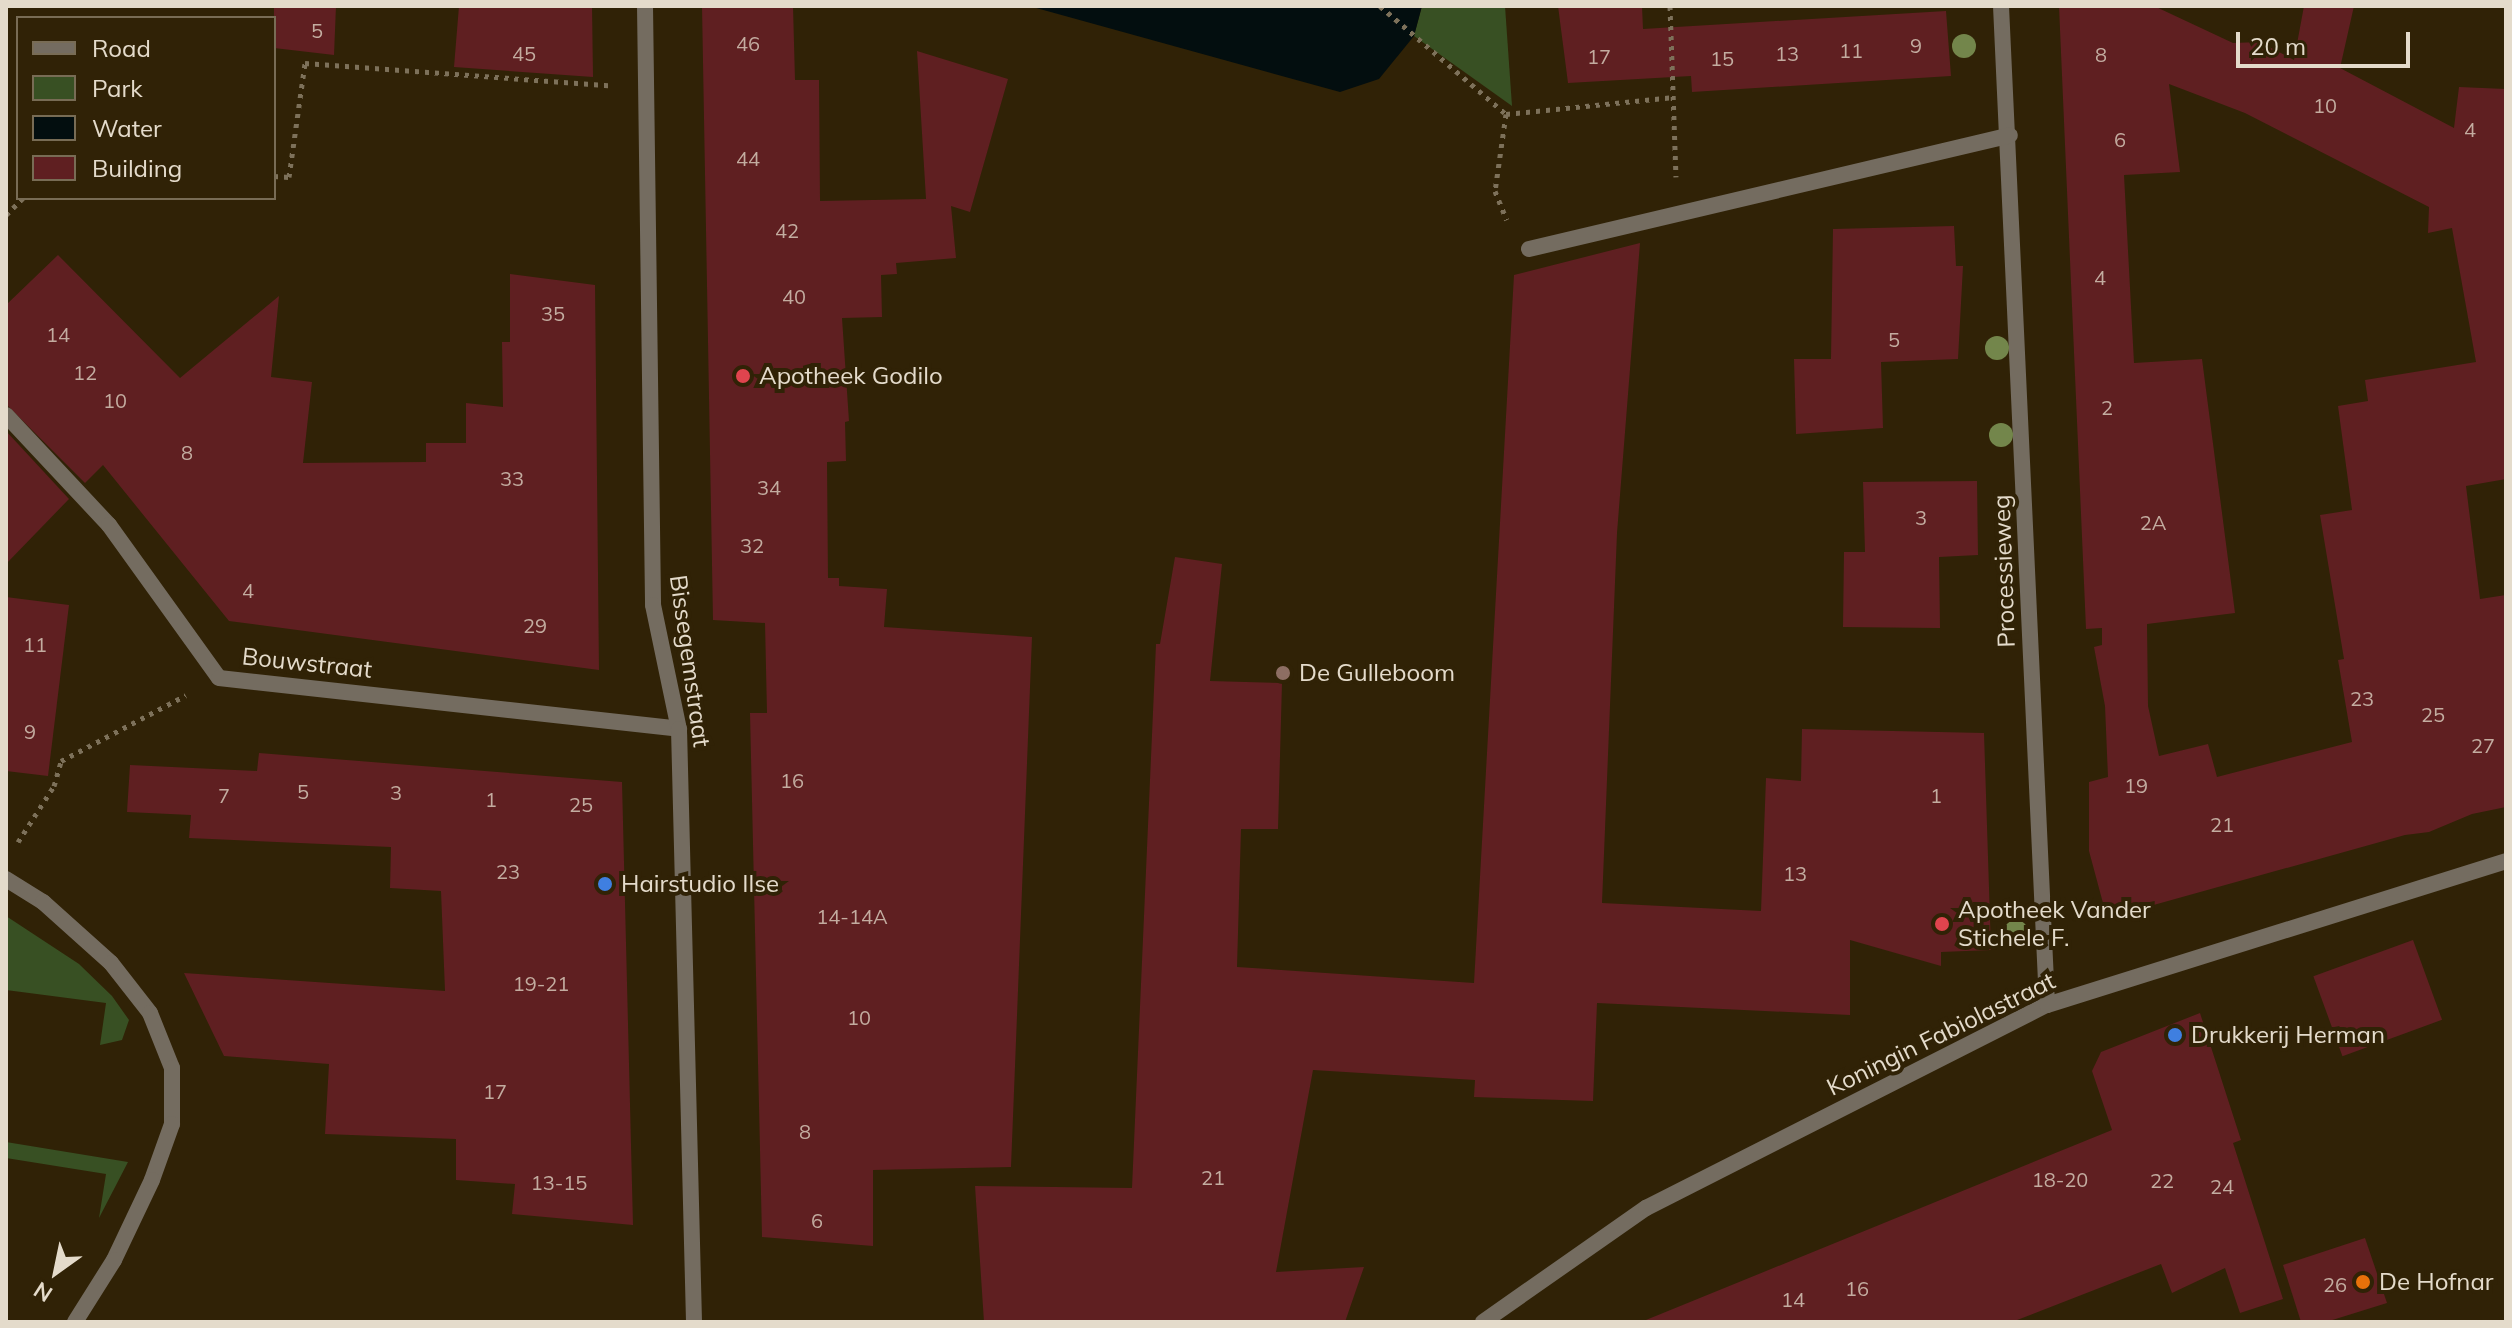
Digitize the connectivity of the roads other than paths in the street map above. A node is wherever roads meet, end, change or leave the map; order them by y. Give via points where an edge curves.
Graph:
1 (645, 6) edge
2 (2001, 6) edge
3 (2010, 135) junction
4 (1529, 249) road end
5 (6, 415) edge
6 (679, 729) junction
7 (2506, 861) edge
8 (6, 879) edge
9 (2047, 1005) junction
10 (75, 1322) edge
11 (694, 1322) edge
12 (1483, 1322) edge

1 - 6 street, Bissegemstraat via 653,605
2 - 3 street, Processieweg
3 - 4 street
3 - 9 street, Processieweg
5 - 6 street, Bouwstraat via 109,525 219,678
6 - 11 street, Bissegemstraat
7 - 9 street, Koningin Fabiolastraat
8 - 10 street via 43,902 111,963 150,1013 172,1068 172,1124 152,1180 114,1260
9 - 12 street, Koningin Fabiolastraat via 1646,1208

